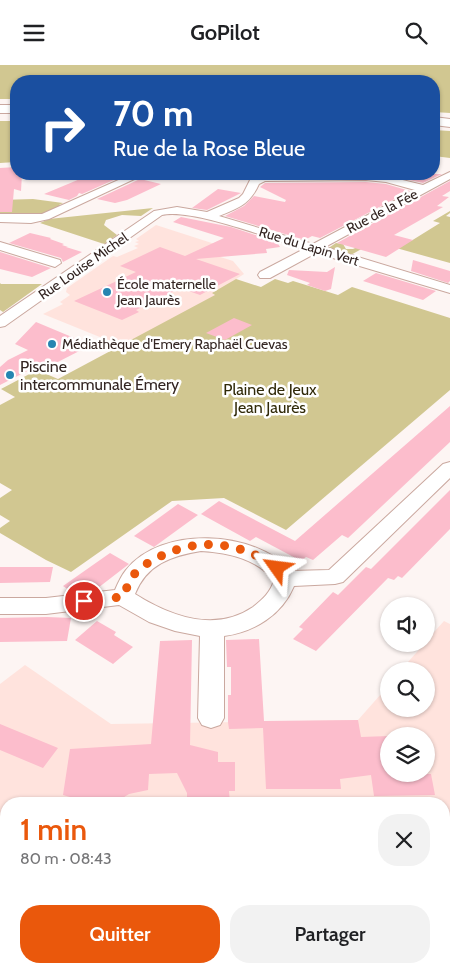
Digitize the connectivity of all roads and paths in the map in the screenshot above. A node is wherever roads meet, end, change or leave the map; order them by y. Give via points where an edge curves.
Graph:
1 (450, 175) edge
2 (127, 180) edge
3 (261, 180) edge
4 (384, 180) edge
5 (426, 188) junction
6 (442, 191) dead end
7 (167, 211) joint
8 (208, 217) junction
9 (0, 218) edge
10 (0, 247) edge
11 (314, 248) junction
12 (55, 263) dead end
13 (265, 275) dead end
14 (450, 289) edge
15 (0, 323) edge
16 (450, 468) edge
17 (284, 579) junction
18 (122, 597) junction
19 (0, 606) edge
20 (212, 629) junction
21 (211, 718) dead end

1 - 5 street, Rue de la Fée
2 - 9 street via 45,217
3 - 8 street via 254,182 248,196 237,204
4 - 5 street
5 - 6 street
5 - 11 street, Rue de la Fée
7 - 8 street, Rue du Lapin Vert via 187,211
7 - 15 street, Rue Louise Michel via 158,213
8 - 11 street, Rue du Lapin Vert
10 - 12 street
11 - 13 street, Rue de la Fée
11 - 14 street, Rue du Lapin Vert
16 - 17 street via 335,577
17 - 18 street via 277,568 248,552 221,545 186,546 149,561 133,575
17 - 20 street via 283,589 258,616 237,625
18 - 19 street via 46,606
18 - 20 street via 160,619
20 - 21 street

